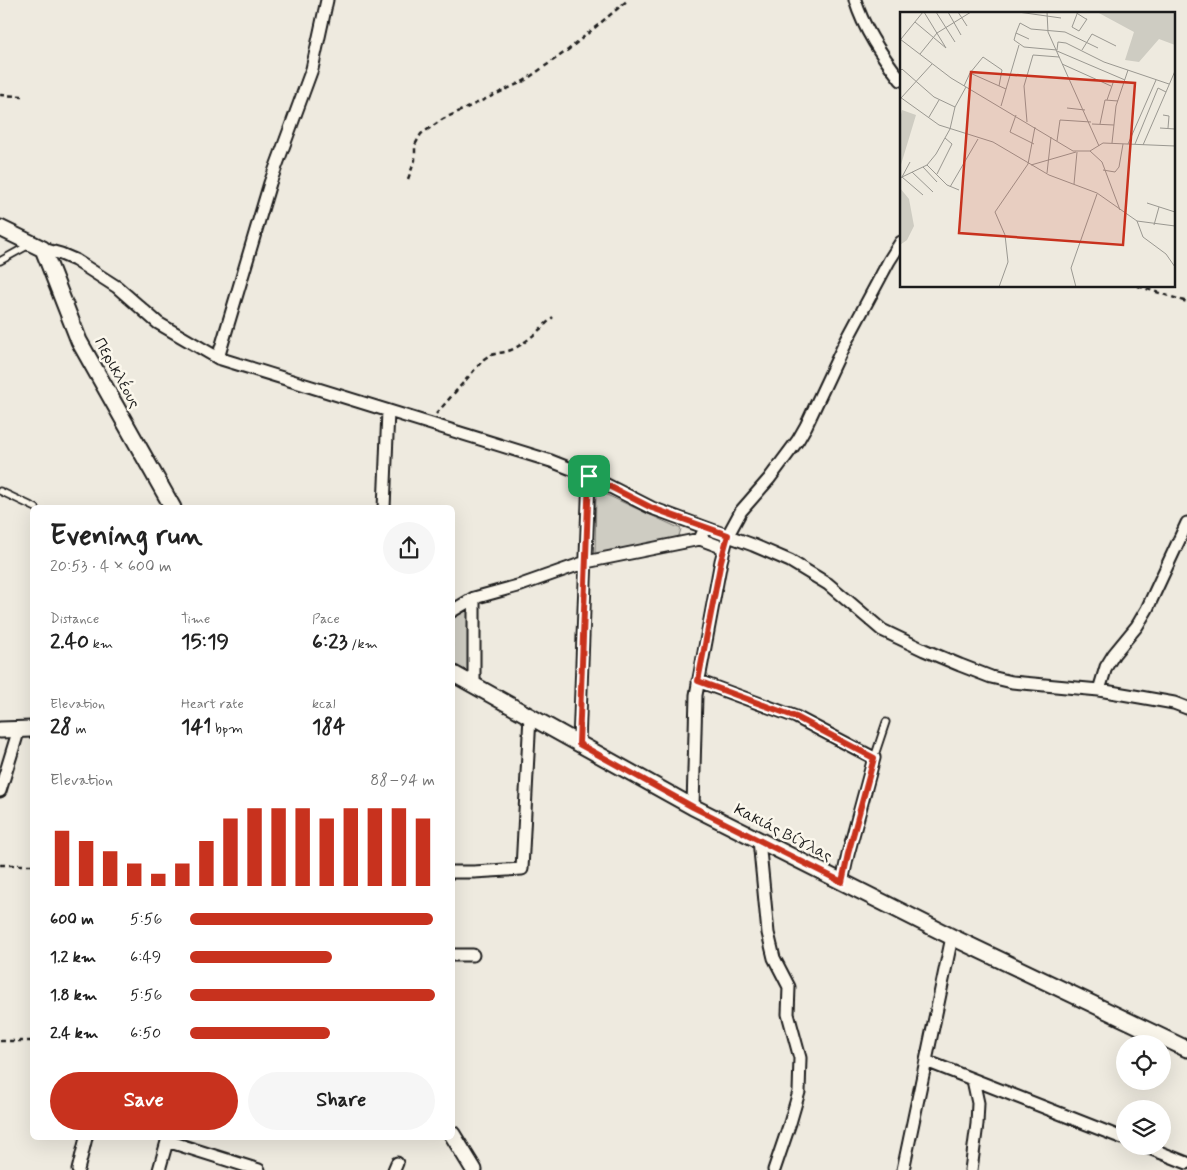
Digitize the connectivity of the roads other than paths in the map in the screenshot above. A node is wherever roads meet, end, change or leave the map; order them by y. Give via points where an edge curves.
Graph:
1 (327, 0) edge
2 (854, 0) edge
3 (900, 79) edge
4 (0, 228) edge
5 (900, 244) edge
6 (37, 246) junction
7 (0, 261) edge
8 (218, 358) junction
9 (388, 411) junction
10 (589, 476) junction
11 (0, 491) edge
12 (30, 505) edge
13 (171, 505) edge
14 (384, 505) edge
15 (1187, 523) edge
16 (704, 528) junction
17 (728, 535) junction
18 (700, 539) junction
19 (724, 548) junction
20 (586, 562) junction
21 (474, 598) junction
22 (455, 609) edge
23 (455, 675) edge
24 (698, 681) junction
25 (474, 685) junction
26 (1099, 690) junction
27 (1187, 708) edge
28 (530, 716) junction
29 (886, 722) dead end
30 (26, 729) edge
31 (0, 730) edge
32 (579, 744) junction
33 (874, 758) junction
34 (0, 791) edge
35 (693, 807) junction
36 (759, 840) junction
37 (455, 872) edge
38 (842, 882) junction
39 (952, 936) junction
40 (455, 955) edge
41 (473, 955) dead end
42 (1187, 1049) edge
43 (926, 1061) junction
44 (973, 1080) junction
45 (1116, 1136) edge
46 (455, 1139) edge
47 (86, 1140) edge
48 (168, 1140) edge
49 (171, 1140) edge
50 (1167, 1155) edge
51 (1187, 1163) edge
52 (78, 1170) edge
53 (159, 1170) edge
54 (260, 1170) edge
55 (474, 1170) edge
56 (774, 1170) edge
57 (903, 1170) edge
58 (971, 1170) edge

1 - 8 street via 312,69 270,183
2 - 3 street via 882,56
4 - 6 street
5 - 17 street via 843,347 798,440 741,511
6 - 7 lane
6 - 8 street via 75,260 117,287 158,323
6 - 13 street, Περικλέους via 79,341
8 - 9 street
9 - 10 street via 551,461
9 - 14 street
10 - 16 street via 652,508
10 - 20 street
11 - 12 lane
15 - 26 street via 1147,608 1114,654
16 - 17 street
16 - 18 street
17 - 19 street
17 - 26 street via 790,561 828,584 882,630 924,650 1012,682
18 - 19 street
18 - 20 street
19 - 24 street
20 - 21 street via 521,586
20 - 32 street
21 - 22 street
21 - 25 street
23 - 25 street, Κακιάς Βίγλας
24 - 33 street via 796,717
24 - 35 street
25 - 28 street, Κακιάς Βίγλας
26 - 27 street
28 - 32 street, Κακιάς Βίγλας
28 - 37 street via 522,869
29 - 33 lane
30 - 31 street
30 - 34 street
32 - 35 street, Κακιάς Βίγλας
33 - 38 street
35 - 36 street, Κακιάς Βίγλας
36 - 38 street, Κακιάς Βίγλας
36 - 56 street via 768,933 774,958 789,987 788,1014 800,1058 799,1092
38 - 39 street, Κακιάς Βίγλας
39 - 42 street, Κακιάς Βίγλας
39 - 43 street
40 - 41 street
43 - 44 street
43 - 57 street
44 - 45 street
44 - 58 street via 978,1103
46 - 55 street
47 - 52 street
48 - 53 street
49 - 54 street
50 - 51 street

